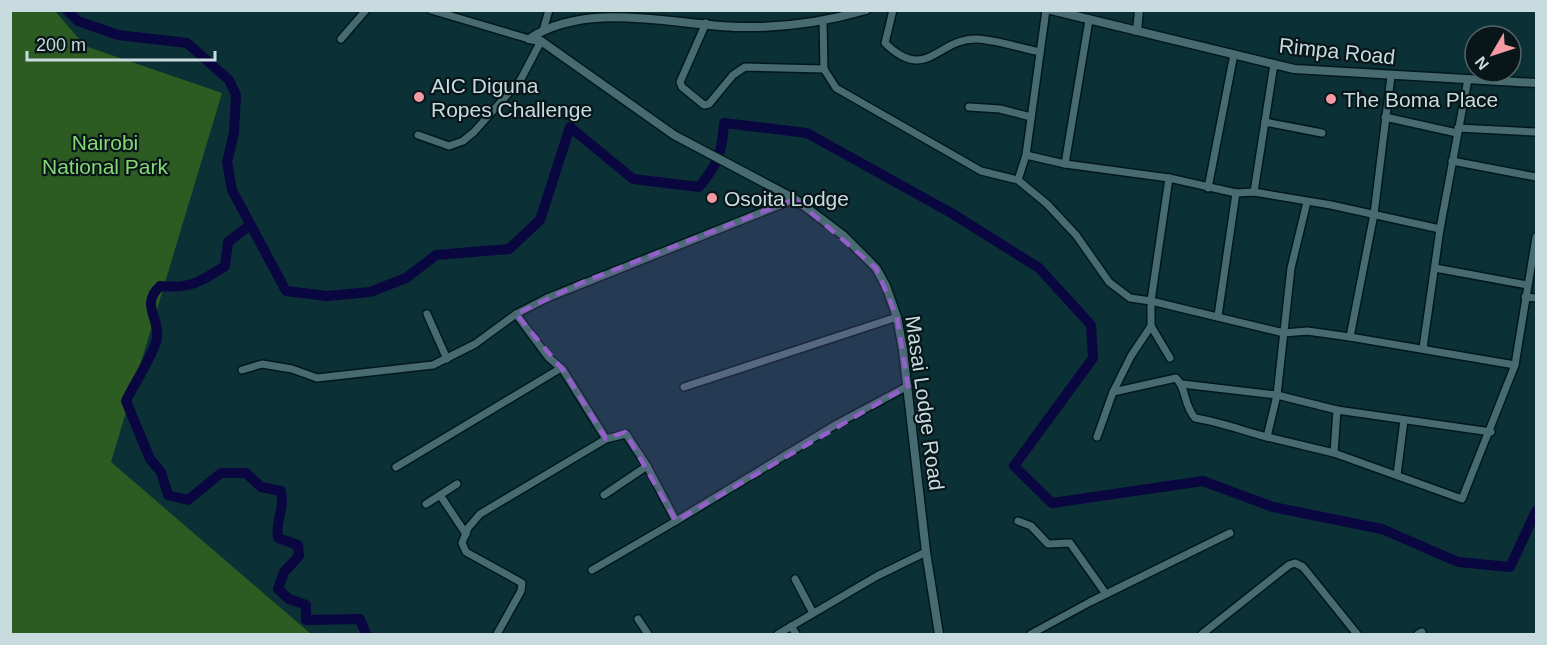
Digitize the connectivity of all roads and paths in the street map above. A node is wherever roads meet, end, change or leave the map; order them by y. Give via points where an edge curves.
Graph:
1 (366, 10) edge
2 (549, 10) edge
3 (866, 10) edge
4 (893, 10) edge
5 (1046, 10) edge
6 (1051, 10) edge
7 (1139, 10) edge
8 (433, 11) edge
9 (444, 12) edge
10 (1089, 20) junction
11 (823, 21) junction
12 (706, 23) junction
13 (544, 27) junction
14 (1137, 31) junction
15 (341, 39) dead end
16 (529, 39) junction
17 (541, 41) junction
18 (1041, 52) junction
19 (1234, 54) junction
20 (1274, 64) junction
21 (824, 69) junction
22 (1391, 76) junction
23 (1463, 79) edge
24 (1467, 84) edge
25 (969, 106) dead end
26 (1031, 117) junction
27 (1385, 117) junction
28 (1265, 122) junction
29 (1458, 130) junction
30 (1536, 132) edge
31 (1322, 133) dead end
32 (418, 135) dead end
33 (1026, 155) junction
34 (1452, 161) junction
35 (1065, 164) junction
36 (1536, 177) edge
37 (1169, 178) junction
38 (1018, 180) junction
39 (1208, 188) junction
40 (1254, 192) junction
41 (1236, 193) junction
42 (795, 199) junction
43 (1307, 202) junction
44 (1374, 214) junction
45 (1440, 229) junction
46 (1536, 237) edge
47 (1435, 268) junction
48 (1527, 285) junction
49 (1525, 297) junction
50 (1536, 298) edge
51 (1151, 301) junction
52 (427, 314) dead end
53 (516, 315) junction
54 (1218, 316) junction
55 (897, 317) junction
56 (1151, 326) junction
57 (1284, 333) junction
58 (1350, 337) junction
59 (1423, 348) junction
60 (1170, 358) dead end
61 (447, 359) junction
62 (1515, 365) junction
63 (561, 368) junction
64 (242, 370) dead end
65 (1182, 384) junction
66 (908, 386) junction
67 (684, 387) dead end
68 (1113, 392) junction
69 (1277, 395) junction
70 (1337, 410) junction
71 (1404, 420) junction
72 (1491, 432) junction
73 (1098, 436) dead end
74 (1267, 437) junction
75 (606, 439) junction
76 (1334, 453) junction
77 (647, 466) junction
78 (396, 467) dead end
79 (1397, 475) junction
80 (457, 484) dead end
81 (440, 495) junction
82 (604, 495) dead end
83 (426, 504) dead end
84 (676, 521) junction
85 (1018, 521) dead end
86 (1230, 533) dead end
87 (466, 534) junction
88 (926, 552) junction
89 (592, 570) dead end
90 (795, 579) dead end
91 (1106, 594) junction
92 (813, 613) junction
93 (638, 620) dead end
94 (791, 626) junction
95 (497, 634) edge
96 (648, 634) edge
97 (778, 634) edge
98 (796, 634) edge
99 (939, 634) edge
100 (1030, 634) edge
101 (1202, 634) edge
102 (1357, 634) edge

1 - 15 street
2 - 13 street
3 - 11 street
4 - 18 street via 885,44 918,62 955,43 976,39
5 - 18 street
6 - 10 street, Rimpa Road
7 - 14 street
8 - 9 street, Masai Lodge Road
9 - 16 street, Masai Lodge Road
10 - 14 street, Rimpa Road
10 - 35 street
11 - 12 street via 737,27
11 - 21 street
12 - 13 street via 622,15
12 - 21 street via 680,82 704,105 745,67
13 - 16 street
14 - 19 street, Rimpa Road
16 - 17 street, Masai Lodge Road
17 - 32 street via 521,79 463,141 449,146
17 - 42 street, Masai Lodge Road via 668,130
18 - 26 street
19 - 20 street, Rimpa Road
19 - 39 street
20 - 22 street, Rimpa Road
20 - 28 street
21 - 38 street via 836,88 895,122 981,171
22 - 23 street, Rimpa Road
22 - 27 street
24 - 29 street
25 - 26 street
26 - 33 street
27 - 29 street
27 - 44 street
28 - 31 street
28 - 40 street
29 - 30 street
29 - 34 street
33 - 35 street
33 - 38 street
34 - 36 street
34 - 45 street
35 - 37 street
37 - 39 street
37 - 51 street
38 - 51 street via 1076,235 1109,282 1130,298
39 - 41 street
40 - 41 street
40 - 43 street
41 - 54 street
42 - 53 street via 583,282
42 - 55 street, Masai Lodge Road via 844,236 876,268
43 - 44 street
43 - 57 street via 1291,268
44 - 45 street
44 - 58 street
45 - 47 street
46 - 48 street
47 - 48 street
47 - 59 street
48 - 49 street
49 - 50 street
49 - 62 street
51 - 54 street
51 - 56 street
52 - 61 street
53 - 61 street
53 - 63 street
54 - 57 street
55 - 66 street, Masai Lodge Road
55 - 67 street
56 - 60 street
56 - 68 street
57 - 58 street via 1307,331
57 - 69 street
58 - 59 street
59 - 62 street
61 - 64 street via 433,365 317,378 262,364
62 - 72 street
63 - 75 street
63 - 78 street
65 - 68 street via 1176,378
65 - 69 street
65 - 74 street via 1185,404 1195,418
66 - 84 street
66 - 88 street, Masai Lodge Road
68 - 73 street
69 - 70 street
69 - 74 street
70 - 71 street
70 - 76 street
71 - 72 street
71 - 79 street
72 - 79 street via 1462,499
74 - 76 street
75 - 77 street via 626,434
75 - 87 street via 480,514
76 - 79 street
77 - 82 street
77 - 84 street
80 - 81 street
81 - 83 street
81 - 87 street
84 - 89 street
85 - 91 street via 1031,525 1048,544 1070,543
86 - 91 street
87 - 95 street via 462,543 466,552 522,583
88 - 92 street
88 - 99 street, Masai Lodge Road
90 - 92 street
91 - 100 street
92 - 94 street
93 - 96 street
94 - 97 street
94 - 98 street
101 - 102 street via 1295,563 1303,567

